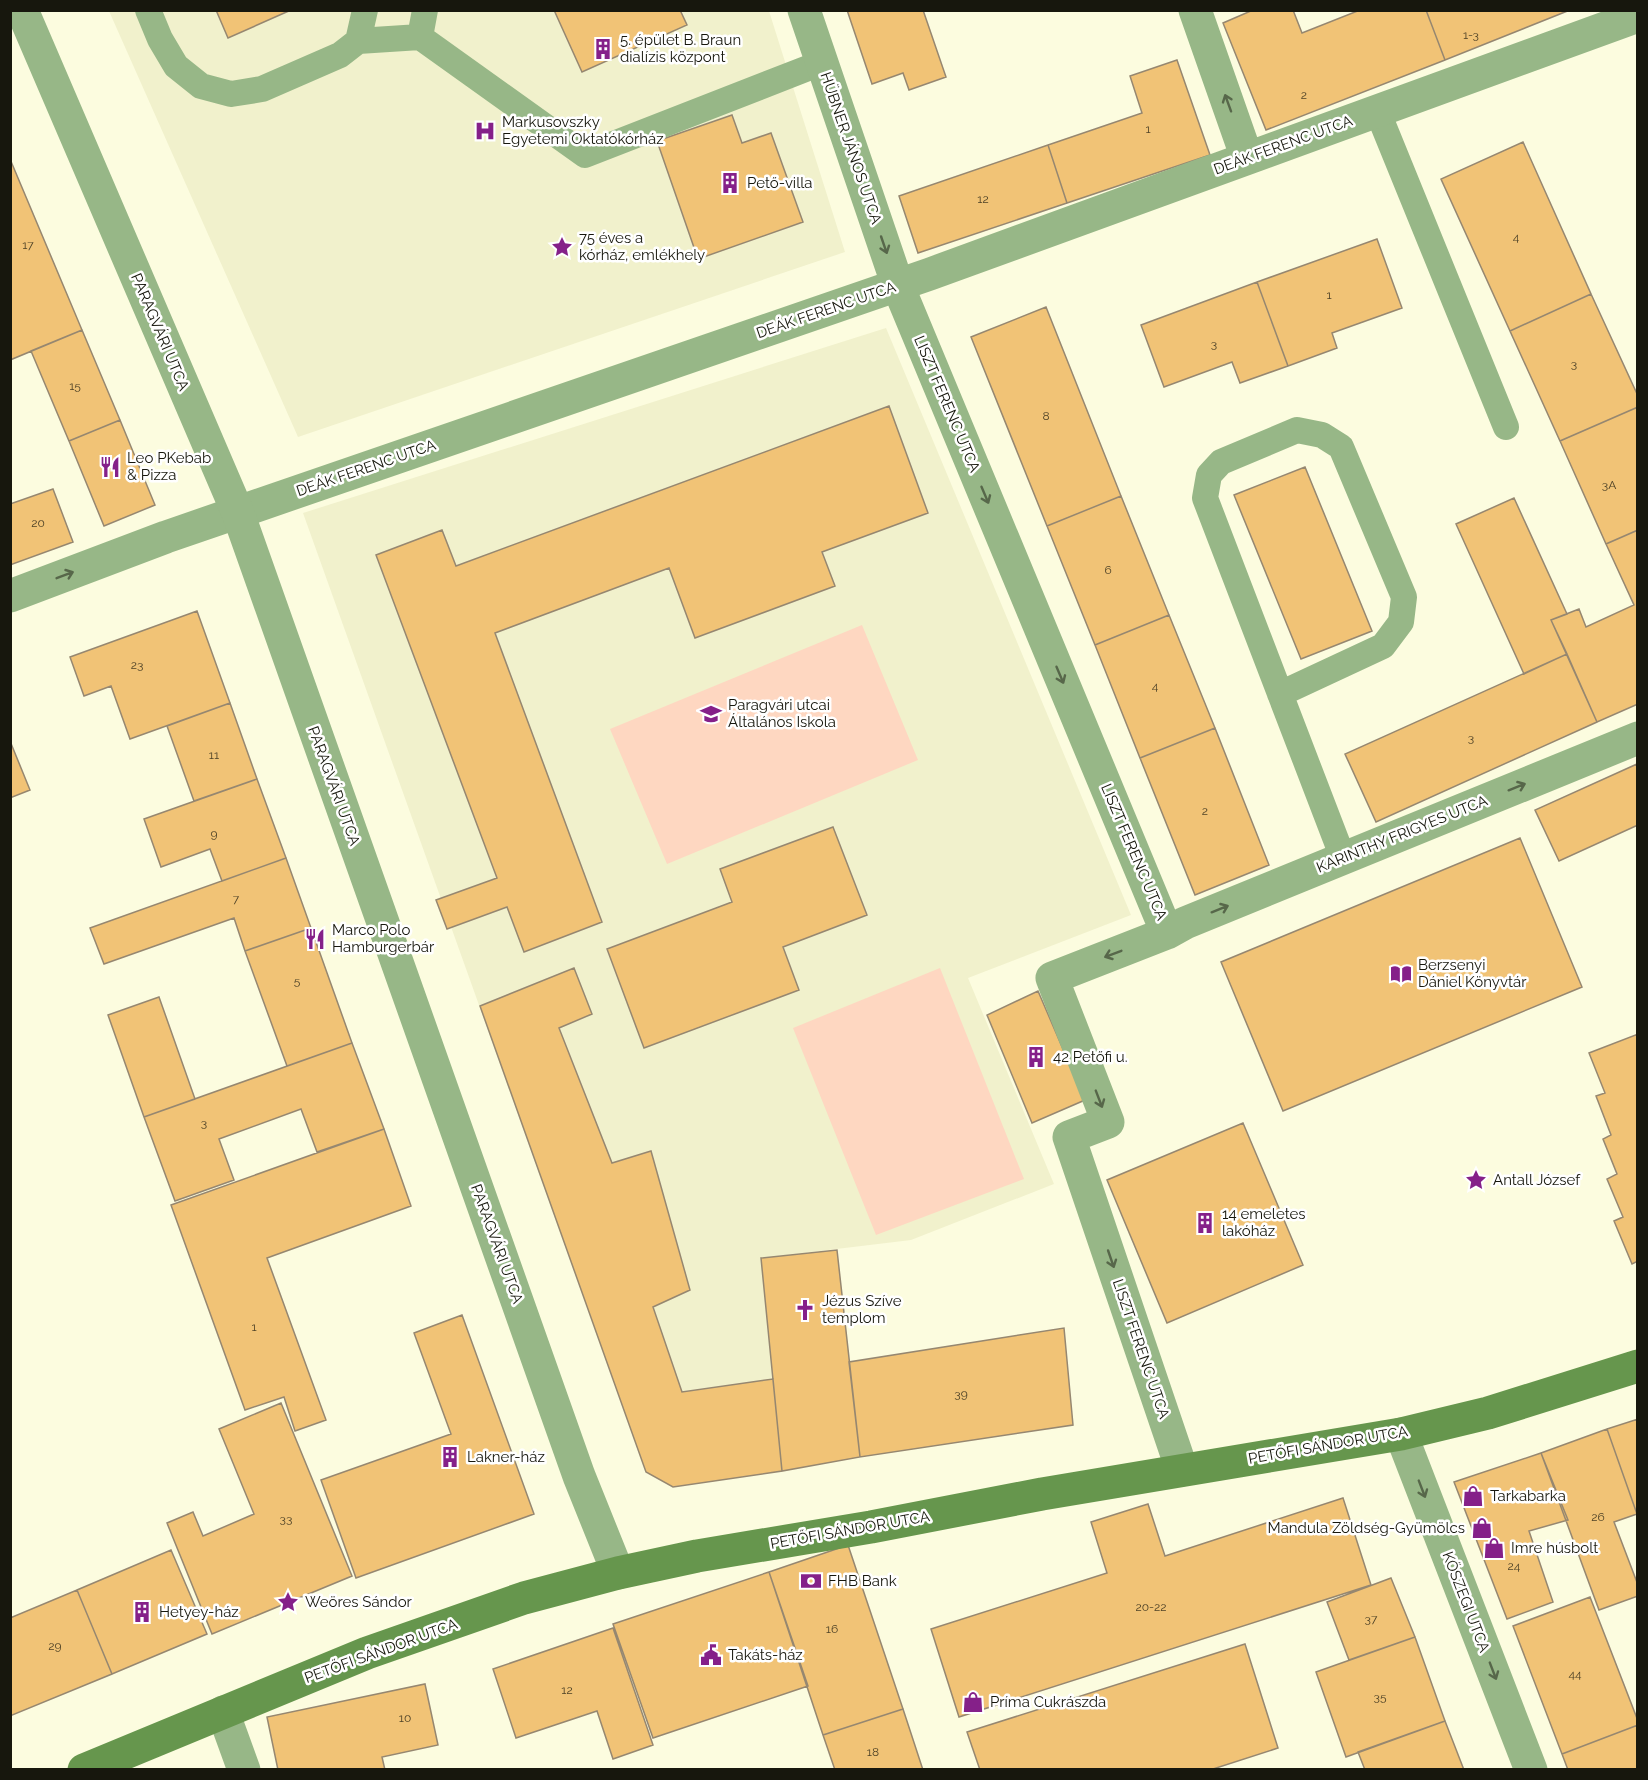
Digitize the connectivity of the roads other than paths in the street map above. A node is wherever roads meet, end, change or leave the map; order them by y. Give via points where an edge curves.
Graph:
1 (22, 10) edge
2 (148, 10) edge
3 (365, 10) edge
4 (425, 10) edge
5 (804, 10) edge
6 (1195, 10) edge
7 (1638, 16) edge
8 (420, 37) junction
9 (358, 41) junction
10 (821, 63) junction
11 (1377, 111) junction
12 (1247, 158) junction
13 (898, 286) junction
14 (1506, 427) dead end
15 (238, 513) junction
16 (10, 596) edge
17 (1280, 694) junction
18 (1638, 738) edge
19 (1343, 858) junction
20 (1167, 933) junction
21 (1638, 1366) edge
22 (1401, 1434) junction
23 (1182, 1470) junction
24 (618, 1573) junction
25 (223, 1712) junction
26 (84, 1770) edge
27 (244, 1770) edge
28 (1531, 1770) edge

1 - 15 street, PARAGVÁRI UTCA
2 - 9 lane via 176,66 201,86 231,94 262,89 340,55
3 - 9 lane
4 - 8 lane
5 - 10 street, HÜBNER JÁNOS UTCA
12 -> 6 street
7 - 11 street, DEÁK FERENC UTCA
8 - 9 lane
8 - 10 lane via 585,155
10 -> 13 street, HÜBNER JÁNOS UTCA
11 - 12 street, DEÁK FERENC UTCA
11 - 14 lane
12 - 13 street, DEÁK FERENC UTCA
13 - 15 street, DEÁK FERENC UTCA
13 -> 20 street, LISZT FERENC UTCA
16 -> 15 street, DEÁK FERENC UTCA
15 - 24 street, PARAGVÁRI UTCA via 579,1476
17 - 17 lane via 1205,498 1209,476 1221,462 1297,430 1322,435 1341,447 1404,597 1401,622 1383,646
17 - 19 lane
19 -> 18 street, KARINTHY FRIGYES UTCA
20 -> 19 street, KARINTHY FRIGYES UTCA
20 -> 23 street, LISZT FERENC UTCA via 1052,978 1108,1122 1070,1137
21 - 22 main road, PETŐFI SÁNDOR UTCA via 1488,1413
22 - 23 main road, PETŐFI SÁNDOR UTCA
22 -> 28 street, KŐSZEGI UTCA
23 - 24 main road, PETŐFI SÁNDOR UTCA
24 - 25 main road, PETŐFI SÁNDOR UTCA via 524,1598 367,1653
25 - 26 main road, PETŐFI SÁNDOR UTCA
25 - 27 street

